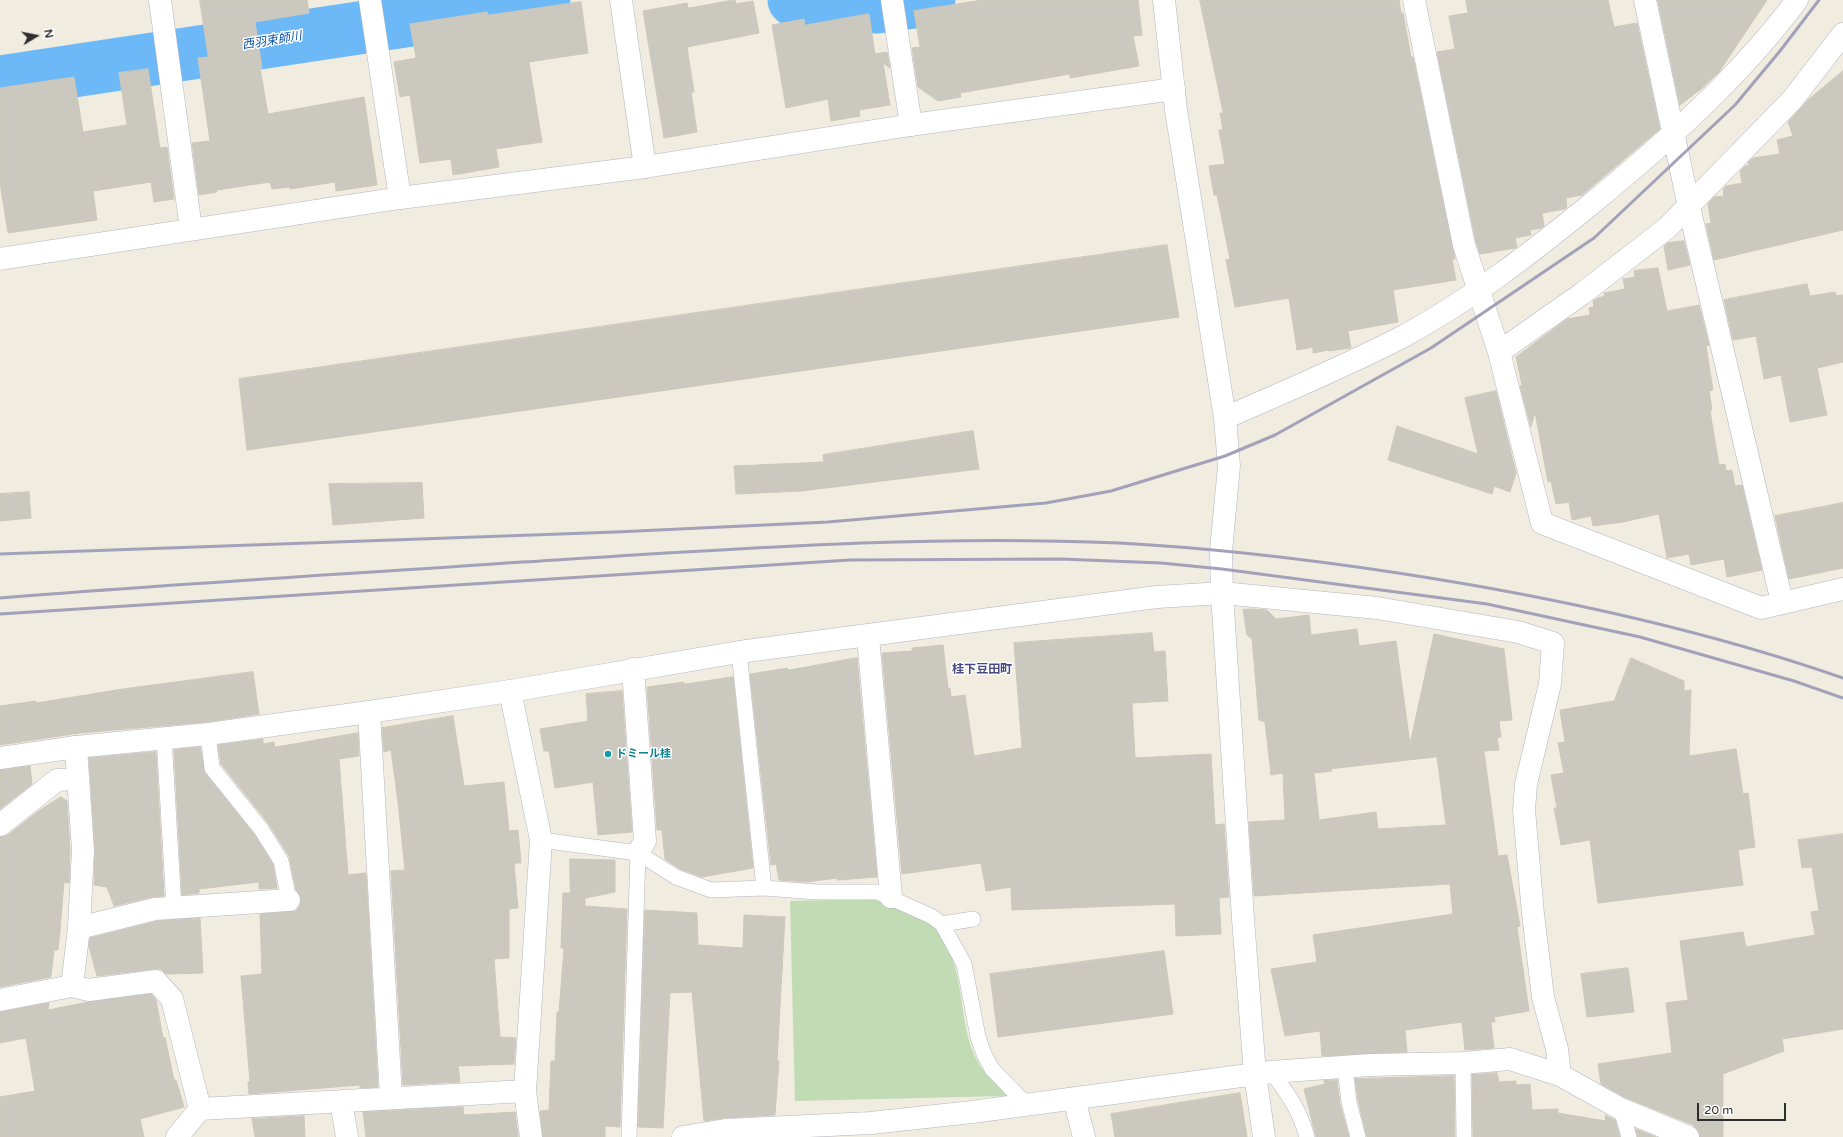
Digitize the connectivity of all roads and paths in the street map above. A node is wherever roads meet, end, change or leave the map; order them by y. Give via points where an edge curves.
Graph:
1 (160, 0) edge
2 (621, 0) edge
3 (1164, 0) edge
4 (1414, 0) edge
5 (1645, 0) edge
6 (1797, 0) edge
7 (893, 7) edge
8 (373, 18) edge
9 (1843, 34) edge
10 (1174, 88) junction
11 (910, 125) junction
12 (1674, 132) junction
13 (645, 167) junction
14 (400, 198) junction
15 (1689, 207) junction
16 (191, 229) junction
17 (0, 259) edge
18 (1478, 290) junction
19 (1499, 352) junction
20 (1225, 418) junction
21 (1843, 589) edge
22 (1222, 593) junction
23 (1782, 602) junction
24 (868, 636) junction
25 (739, 652) junction
26 (633, 669) junction
27 (510, 691) junction
28 (369, 712) junction
29 (208, 734) junction
30 (164, 737) junction
31 (76, 747) junction
32 (0, 758) edge
33 (78, 779) junction
34 (0, 825) edge
35 (541, 840) junction
36 (638, 853) junction
37 (764, 888) junction
38 (892, 898) junction
39 (289, 900) joint
40 (174, 908) junction
41 (973, 919) dead end
42 (942, 924) junction
43 (79, 928) junction
44 (72, 986) junction
45 (0, 1000) edge
46 (1463, 1063) junction
47 (1345, 1067) junction
48 (1263, 1073) junction
49 (1560, 1075) junction
50 (525, 1091) junction
51 (391, 1097) junction
52 (1074, 1099) junction
53 (341, 1100) junction
54 (1028, 1106) junction
55 (200, 1109) junction
56 (1621, 1109) junction
57 (822, 1131) edge
58 (753, 1133) edge
59 (177, 1137) edge
60 (347, 1137) edge
61 (532, 1137) edge
62 (629, 1137) edge
63 (683, 1137) edge
64 (1084, 1137) edge
65 (1264, 1137) edge
66 (1307, 1137) edge
67 (1358, 1137) edge
68 (1464, 1137) edge
69 (1629, 1137) edge
70 (1688, 1137) edge

1 - 16 street
2 - 13 street
3 - 10 street
4 - 18 street via 1464,245
5 - 12 street
6 - 12 street via 1727,83
7 - 11 street
8 - 14 street
9 - 15 street via 1792,100
10 - 11 street
10 - 20 street
11 - 13 street
12 - 15 street
12 - 18 street via 1628,174 1554,234
13 - 14 street
14 - 16 street
15 - 19 street via 1667,228 1582,293
15 - 23 street
16 - 17 street
18 - 19 street
18 - 20 street via 1402,336 1330,372
19 - 23 street via 1542,522 1761,608
20 - 22 street via 1229,466 1221,551
21 - 23 street
22 - 24 street via 1157,597
22 - 48 street via 1243,919
22 - 49 street via 1377,608 1518,632 1553,643 1550,684 1526,784 1524,810 1542,989 1557,1050
24 - 25 street
24 - 38 street
25 - 26 street
25 - 37 lane
26 - 27 street
26 - 36 street via 645,841
27 - 28 street
27 - 35 street
28 - 29 street
28 - 51 street
29 - 30 street
29 - 39 lane via 212,768 261,829 281,861
30 - 31 street
30 - 40 lane
31 - 32 street
31 - 33 street
33 - 34 street via 57,780
33 - 43 street via 83,850
35 - 36 lane
35 - 50 street
36 - 37 lane via 676,877 711,890
36 - 62 lane
37 - 38 lane via 817,892 876,892
38 - 42 lane via 931,916
39 - 40 street
40 - 43 street via 155,909
41 - 42 lane
42 - 54 lane via 964,964 978,1037 984,1054 992,1069
43 - 44 street
44 - 45 street
44 - 55 street via 89,990 156,981 172,999
46 - 47 street
46 - 49 street via 1510,1059
46 - 68 lane
47 - 48 street
47 - 67 lane via 1349,1102
48 - 52 street
48 - 65 street
48 - 66 lane via 1294,1102
49 - 56 street
50 - 51 street
50 - 61 street
51 - 53 street
52 - 54 street
52 - 64 street
53 - 55 street
53 - 60 street
54 - 57 street via 871,1122
55 - 59 street
56 - 69 lane
56 - 70 street
57 - 58 street
58 - 63 street via 725,1130

